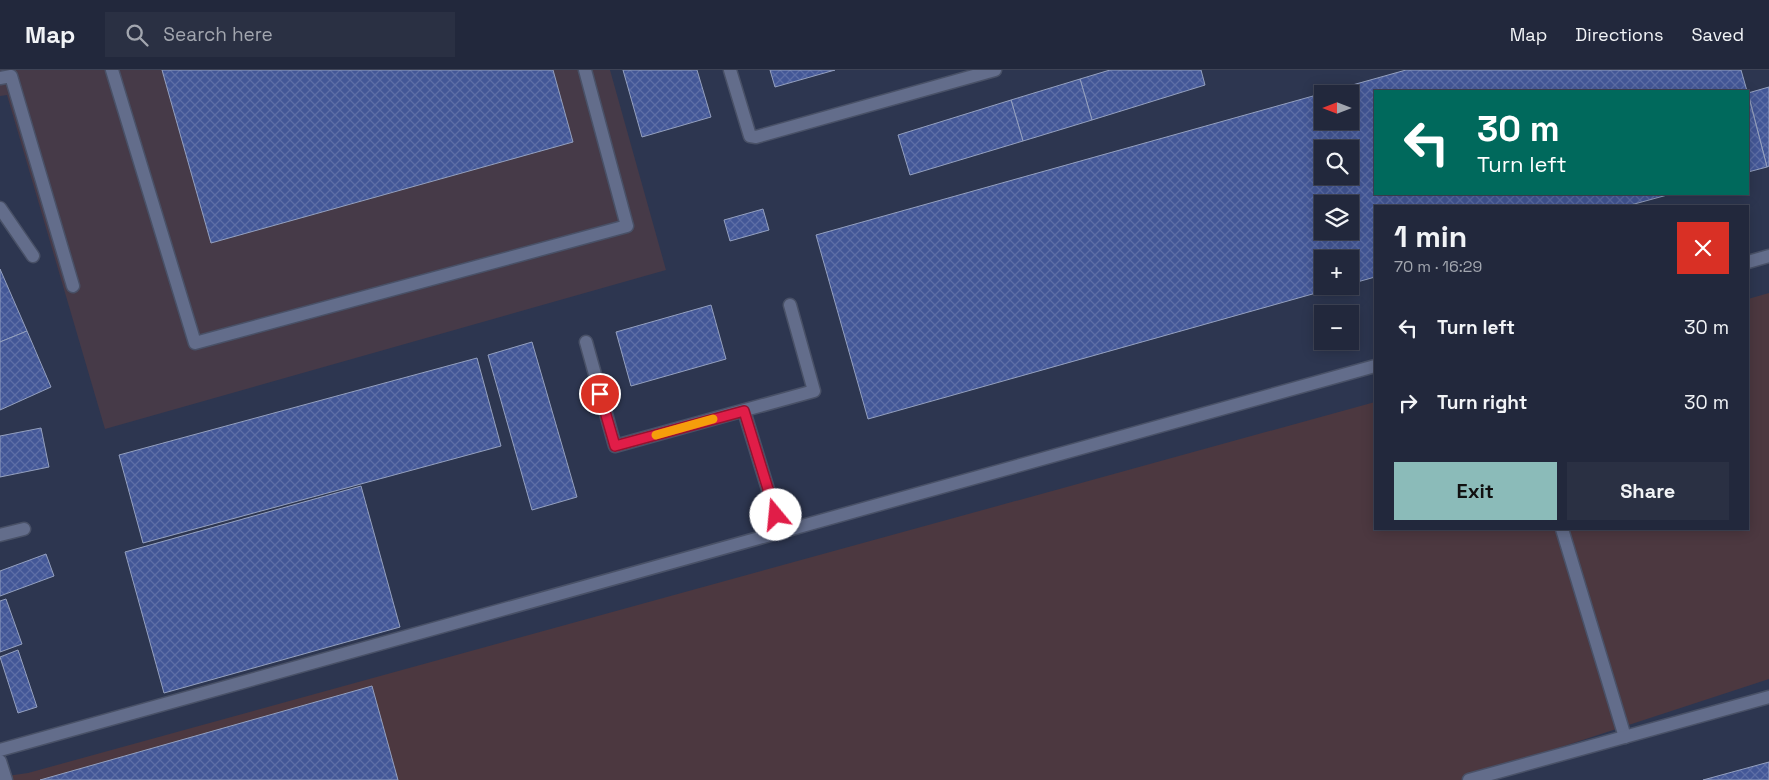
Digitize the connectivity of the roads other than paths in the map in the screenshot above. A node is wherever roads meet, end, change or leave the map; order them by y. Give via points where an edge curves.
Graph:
1 (112, 70) edge
2 (585, 70) edge
3 (730, 70) edge
4 (995, 70) edge
5 (0, 78) edge
6 (0, 208) edge
7 (33, 256) dead end
8 (1769, 256) edge
9 (1749, 262) edge
10 (73, 286) dead end
11 (790, 305) dead end
12 (586, 342) dead end
13 (1374, 366) edge
14 (744, 411) junction
15 (24, 529) dead end
16 (1562, 530) edge
17 (781, 532) junction
18 (0, 535) edge
19 (1769, 697) edge
20 (1624, 737) junction
21 (0, 750) edge
22 (0, 762) edge
23 (6, 780) edge
24 (1472, 780) edge

1 - 2 lane via 194,343 627,226
3 - 4 lane via 750,136 756,137
5 - 10 lane via 11,76
6 - 7 lane
8 - 9 lane
11 - 14 lane via 814,391
12 - 14 lane via 615,446
13 - 17 lane
14 - 17 lane
15 - 18 lane
16 - 20 lane
17 - 21 lane
19 - 20 lane
20 - 24 lane
22 - 23 lane

